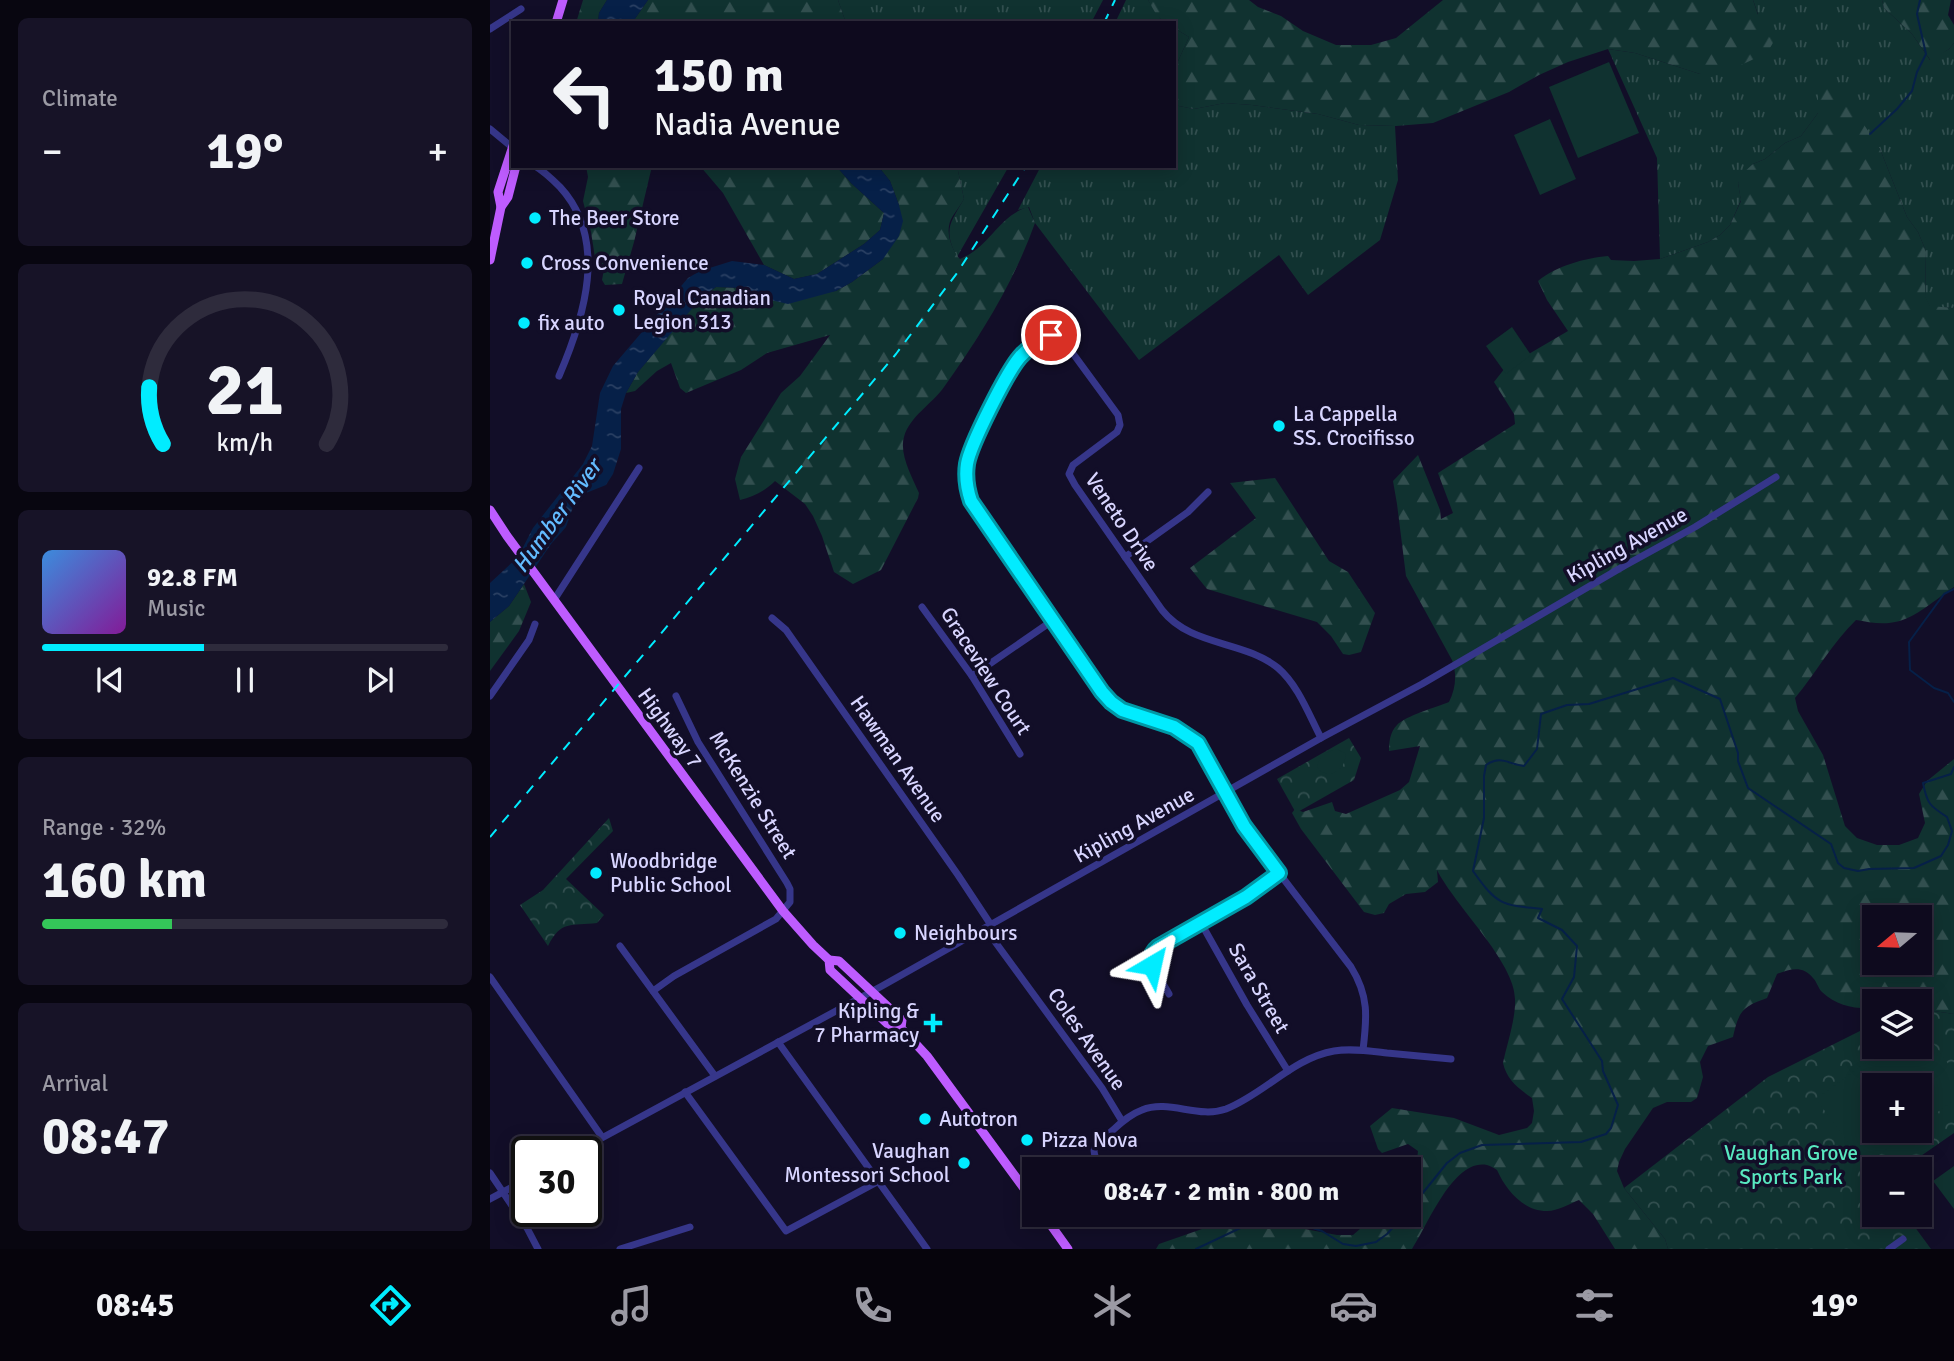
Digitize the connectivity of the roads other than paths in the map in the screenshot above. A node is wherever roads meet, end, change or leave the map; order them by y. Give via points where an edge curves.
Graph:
1 (563, 0) edge
2 (521, 9) dead end
3 (557, 21) edge
4 (490, 29) edge
5 (490, 129) edge
6 (511, 146) edge
7 (511, 154) edge
8 (515, 168) edge
9 (538, 168) edge
10 (501, 207) junction
11 (490, 260) edge
12 (559, 376) dead end
13 (639, 468) dead end
14 (1776, 477) dead end
15 (1208, 492) dead end
16 (490, 510) edge
17 (1125, 557) junction
18 (554, 600) junction
19 (922, 607) dead end
20 (772, 618) dead end
21 (1052, 621) junction
22 (535, 624) dead end
23 (972, 676) junction
24 (490, 695) edge
25 (676, 696) dead end
26 (1321, 738) junction
27 (1020, 754) dead end
28 (1226, 793) junction
29 (1279, 873) junction
30 (783, 911) junction
31 (1201, 923) junction
32 (988, 927) junction
33 (620, 946) dead end
34 (829, 960) junction
35 (490, 977) edge
36 (653, 991) junction
37 (872, 991) junction
38 (1169, 994) dead end
39 (860, 998) junction
40 (901, 1028) junction
41 (778, 1042) junction
42 (1363, 1050) junction
43 (1451, 1059) dead end
44 (1288, 1071) junction
45 (715, 1076) junction
46 (685, 1092) junction
47 (1122, 1121) junction
48 (603, 1137) joint
49 (1096, 1157) edge
50 (490, 1173) edge
51 (878, 1181) junction
52 (1022, 1185) edge
53 (511, 1187) edge
54 (504, 1191) junction
55 (490, 1199) edge
56 (690, 1227) dead end
57 (1052, 1227) edge
58 (1903, 1239) dead end
59 (538, 1249) edge
60 (620, 1249) edge
61 (927, 1249) edge
62 (1068, 1249) edge
63 (1889, 1249) edge

1 - 3 main road
2 - 4 street
5 - 6 street
7 - 10 main road via 498,192
8 - 10 main road
9 - 12 street via 571,201 581,219 588,251 587,289
10 - 11 main road
13 - 18 street
14 - 26 street, Kipling Avenue
15 - 17 street
16 - 18 main road, Highway 7
17 - 21 street, Veneto Drive via 1069,474 1073,465 1117,432 1120,419 1063,340 1051,335 1013,366 973,446 966,473 975,510
17 - 26 street, Veneto Drive via 1175,624 1257,656 1282,672
18 - 30 main road, Highway 7
19 - 23 street, Graceview Court
20 - 32 street, Hawman Avenue via 786,630 958,875
21 - 23 street
21 - 28 street, Veneto Drive via 1111,702 1192,738
22 - 24 street via 530,640
23 - 27 street, Graceview Court
25 - 30 street, McKenzie Street via 698,742 787,883 791,898
26 - 28 street, Kipling Avenue
28 - 29 street, Veneto Drive
28 - 32 street, Kipling Avenue
29 - 31 street
29 - 42 street, Veneto Drive via 1360,982 1366,1013
30 - 34 main road, Highway 7
30 - 36 street
31 - 38 street via 1153,951 1152,965
31 - 44 street, Sara Street
32 - 37 street, Kipling Avenue
32 - 47 street, Coles Avenue
33 - 36 street
34 - 37 main road, Highway 7 via 839,961
34 - 39 main road, Highway 7 via 830,970
35 - 48 street
36 - 45 street
37 - 39 street, Kipling Avenue
37 - 40 main road, Highway 7 via 902,1020
39 - 40 main road, Highway 7 via 891,1028
39 - 41 street, Kipling Avenue
40 - 52 main road, Highway 7 via 928,1056
41 - 45 street, Kipling Avenue
41 - 51 street
42 - 43 street
42 - 44 street via 1324,1053
44 - 47 street via 1218,1111 1157,1107
45 - 46 street, Kipling Avenue
46 - 48 street, Kipling Avenue
46 - 51 street via 786,1231
47 - 49 street, Coles Avenue via 1096,1143
50 - 54 street
51 - 61 street
53 - 54 street
54 - 55 street
54 - 59 street
56 - 60 street
57 - 62 main road
58 - 63 street

